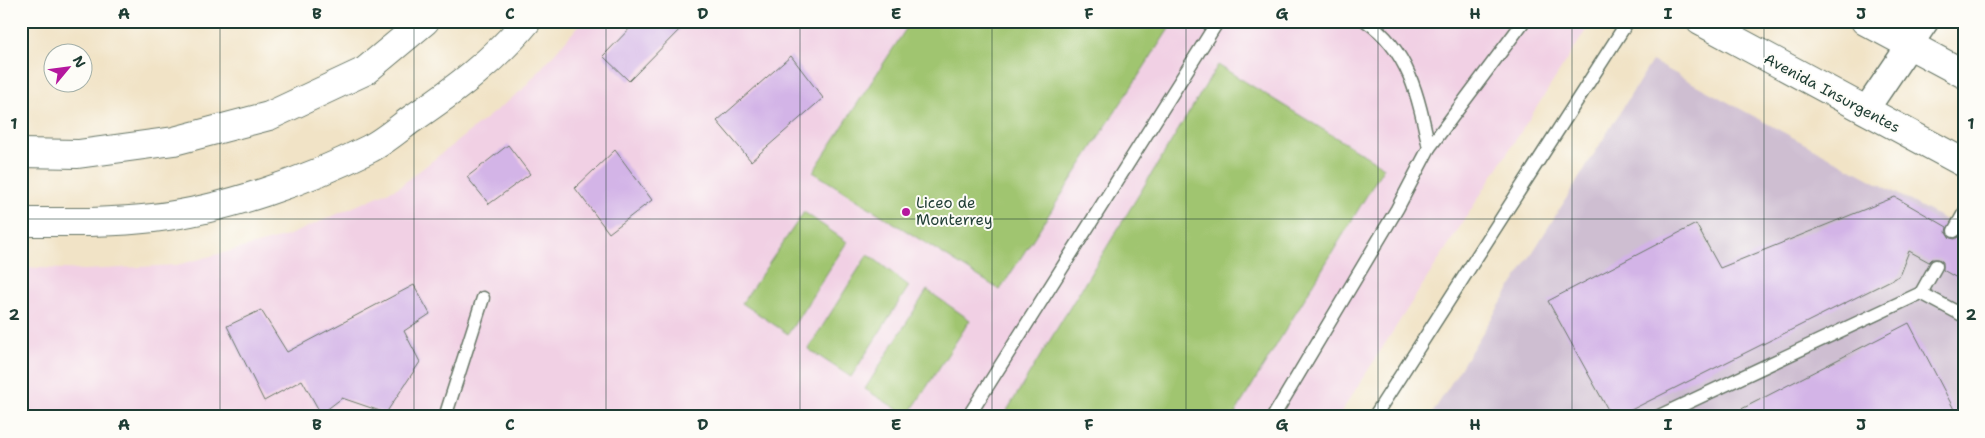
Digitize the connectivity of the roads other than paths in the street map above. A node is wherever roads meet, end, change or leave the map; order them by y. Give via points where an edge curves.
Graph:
1 (425, 21) edge
2 (527, 21) edge
3 (1218, 21) edge
4 (1366, 21) edge
5 (1524, 21) edge
6 (1628, 21) edge
7 (1700, 21) edge
8 (1865, 21) edge
9 (1926, 21) edge
10 (1909, 46) junction
11 (1964, 74) edge
12 (1866, 111) junction
13 (1429, 148) junction
14 (21, 153) edge
15 (1964, 163) edge
16 (1964, 213) edge
17 (21, 222) edge
18 (1954, 231) dead end
19 (1936, 266) dead end
20 (1921, 294) junction
21 (483, 298) dead end
22 (1964, 316) edge
23 (1382, 404) junction
24 (445, 417) edge
25 (968, 417) edge
26 (1273, 417) edge
27 (1374, 417) edge
28 (1388, 417) edge
29 (1657, 417) edge

1 - 14 main road via 365,71 269,116 174,141 78,154
2 - 17 main road via 472,76 427,109 370,148 315,173 215,206 154,218
3 - 25 lane
4 - 13 lane via 1397,53 1412,79
5 - 13 lane
6 - 23 lane
7 - 12 main road, Avenida Insurgentes
8 - 10 main road
9 - 10 street
10 - 11 main road
10 - 12 street
12 - 15 main road, Avenida Insurgentes
13 - 26 lane via 1397,210
16 - 18 lane
19 - 20 lane
20 - 22 lane
20 - 29 lane
21 - 24 lane
23 - 27 lane
23 - 28 lane

